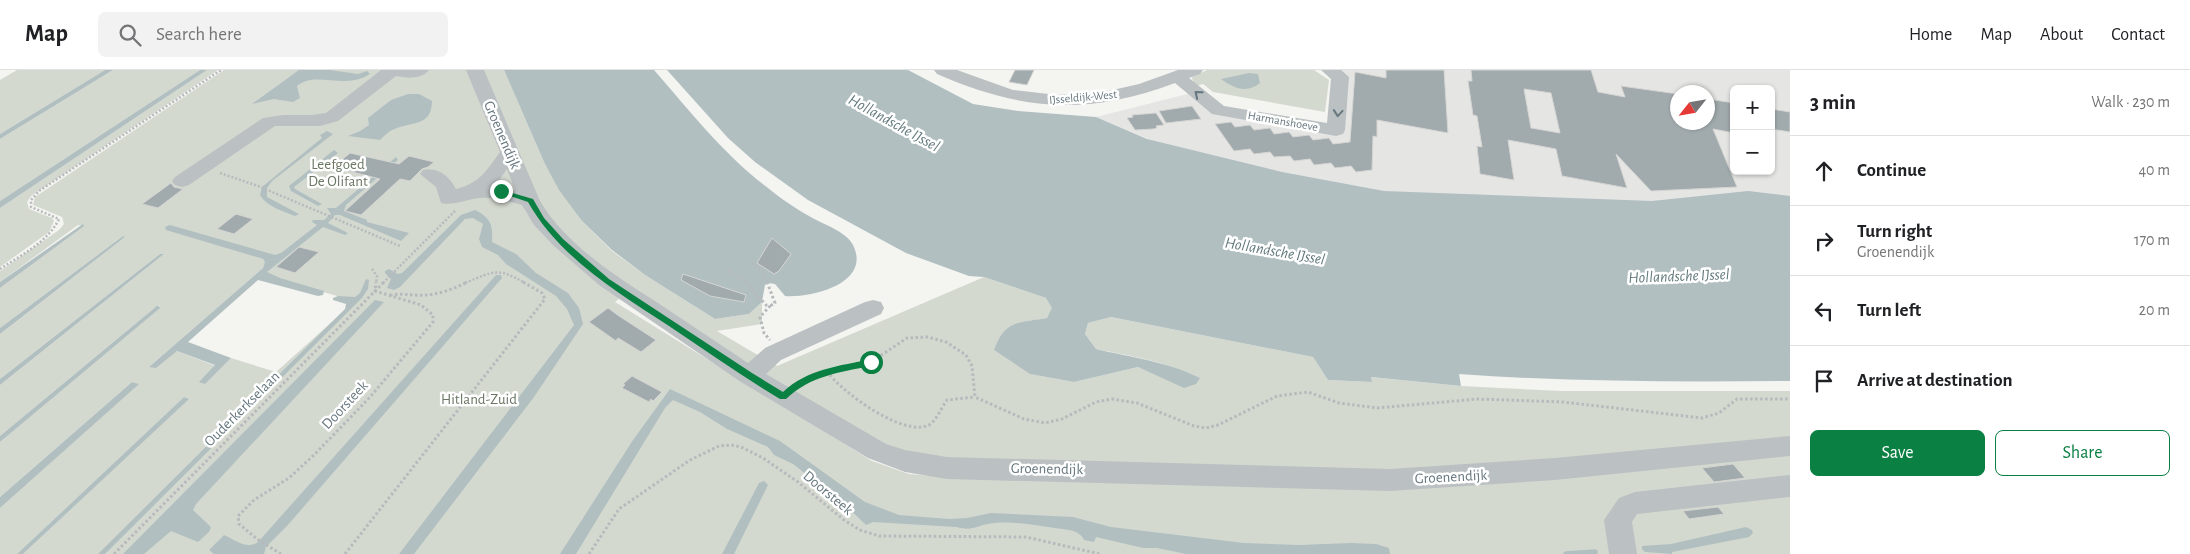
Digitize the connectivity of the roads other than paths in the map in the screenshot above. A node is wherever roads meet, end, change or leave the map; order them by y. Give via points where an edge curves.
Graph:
1 (420, 70) edge
2 (475, 70) edge
3 (943, 70) edge
4 (1194, 70) edge
5 (1330, 70) edge
6 (1176, 76) junction
7 (509, 152) junction
8 (430, 174) dead end
9 (182, 180) dead end
10 (477, 190) junction
11 (530, 200) junction
12 (873, 308) dead end
13 (749, 376) junction
14 (1790, 446) edge
15 (1790, 486) edge
16 (1623, 554) edge

1 - 9 street via 410,73 392,70 328,119 269,122
2 - 7 street, Groenendijk
3 - 6 street, IJsseldijk-West via 986,87 1036,100 1110,96
4 - 6 street, IJsseldijk-West
5 -> 6 street, Harmanshoeve via 1340,77 1336,130 1218,110
7 - 10 street via 490,180
7 - 11 street, Groenendijk
8 - 10 street via 442,180 448,198
10 - 11 street via 501,191
11 - 13 street, Groenendijk via 561,241 607,280
12 - 13 street via 773,354
13 - 14 street, Groenendijk via 877,451 906,461 947,468 1390,480 1512,473
15 - 16 street via 1628,506 1618,520

